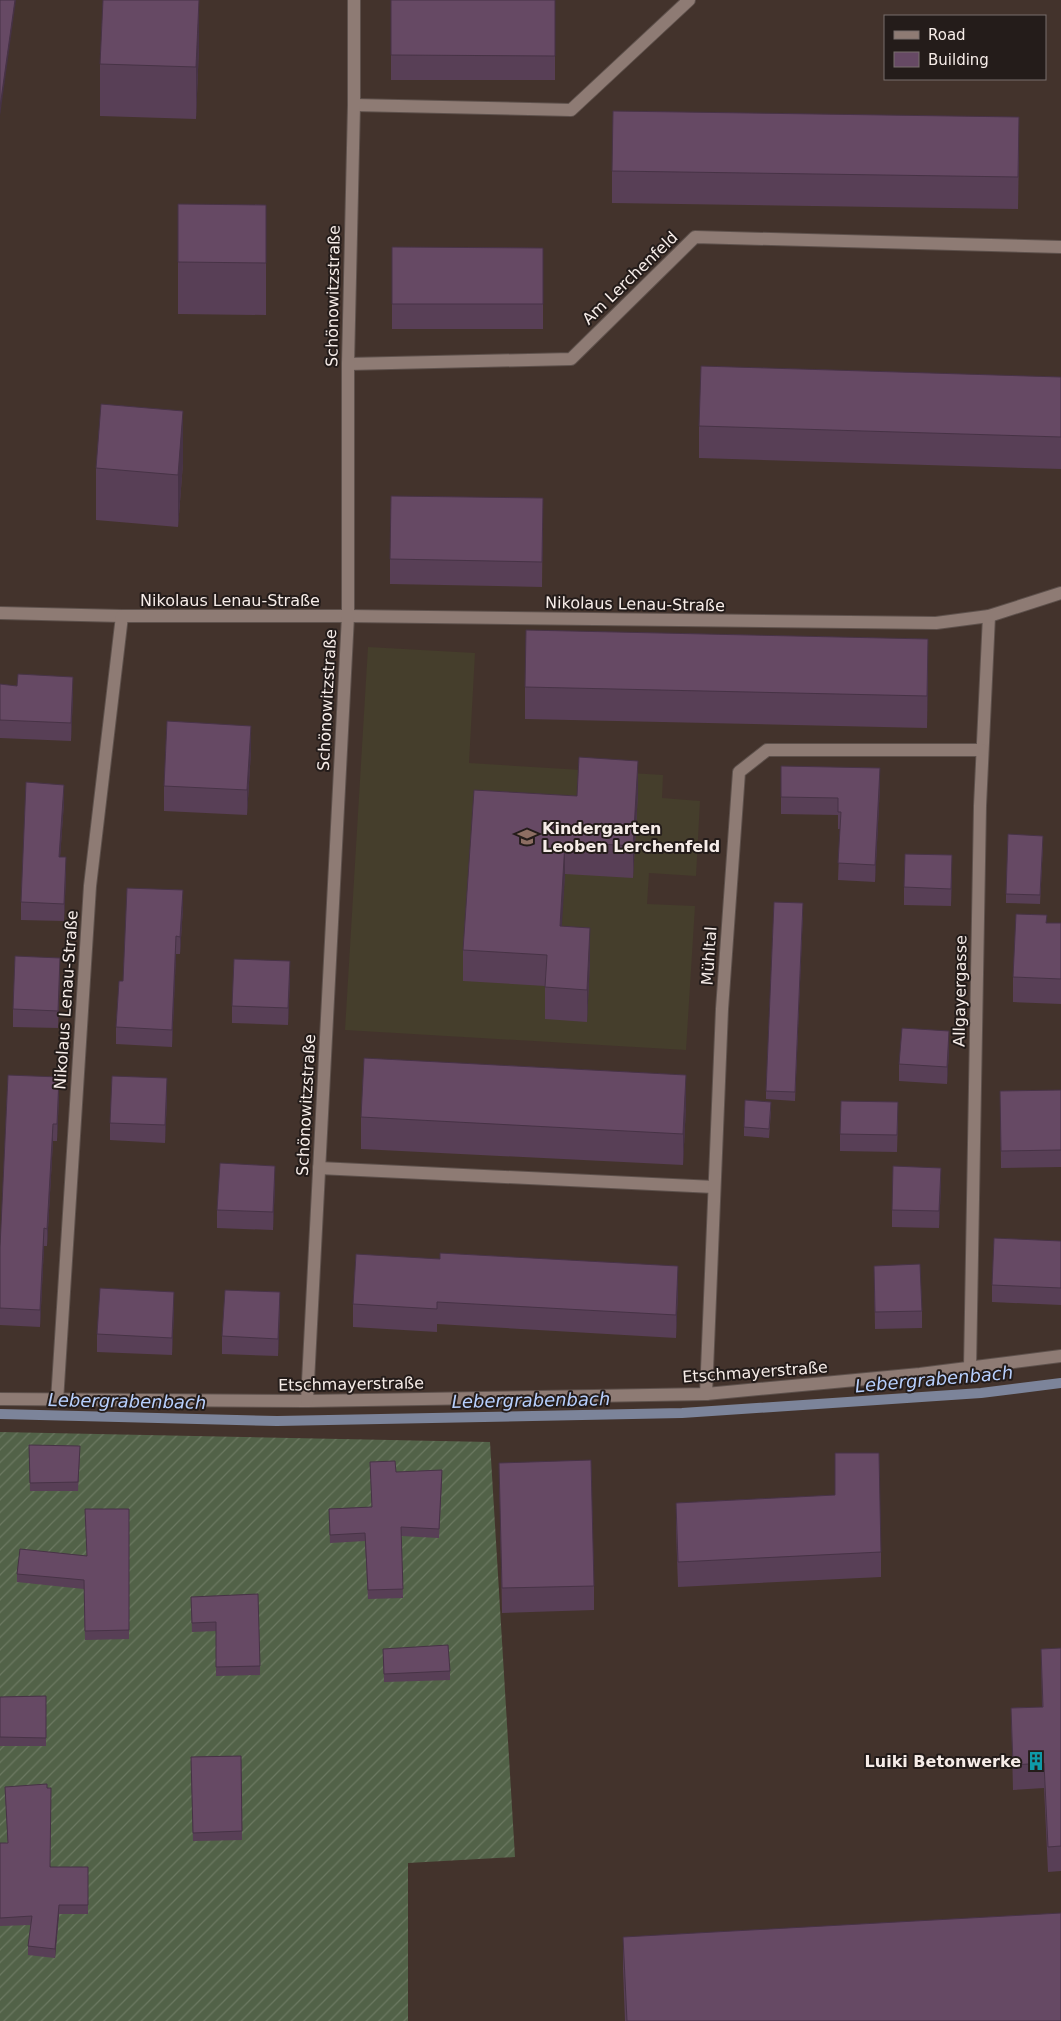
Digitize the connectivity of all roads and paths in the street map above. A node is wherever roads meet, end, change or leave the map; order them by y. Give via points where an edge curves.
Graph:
1 (354, 0) edge
2 (689, 0) edge
3 (354, 105) junction
4 (1061, 248) edge
5 (348, 364) junction
6 (1061, 593) edge
7 (0, 613) edge
8 (122, 616) junction
9 (348, 616) junction
10 (989, 616) junction
11 (982, 750) junction
12 (319, 1168) junction
13 (714, 1187) junction
14 (1061, 1356) edge
15 (970, 1368) junction
16 (706, 1394) junction
17 (0, 1399) edge
18 (57, 1401) junction
19 (307, 1401) junction

1 - 3 street, Schönowitzstraße
2 - 3 street via 571,110
3 - 5 street, Schönowitzstraße
4 - 5 street, Am Lerchenfeld via 695,237 571,359
5 - 9 street, Schönowitzstraße
6 - 10 street, Nikolaus Lenau-Straße
7 - 8 street
8 - 9 street, Nikolaus Lenau-Straße
8 - 18 street, Nikolaus Lenau-Straße via 90,886
9 - 10 street, Nikolaus Lenau-Straße via 936,623
9 - 12 street, Schönowitzstraße
10 - 11 street, Allgayergasse
11 - 13 street, Mühltal via 767,750 739,772 722,1008
11 - 15 street, Allgayergasse
12 - 13 street
12 - 19 street, Schönowitzstraße
13 - 16 street, Mühltal
14 - 15 street, Etschmayerstraße
15 - 16 street, Etschmayerstraße
16 - 19 street, Etschmayerstraße
17 - 18 street, Etschmayerstraße
18 - 19 street, Etschmayerstraße

